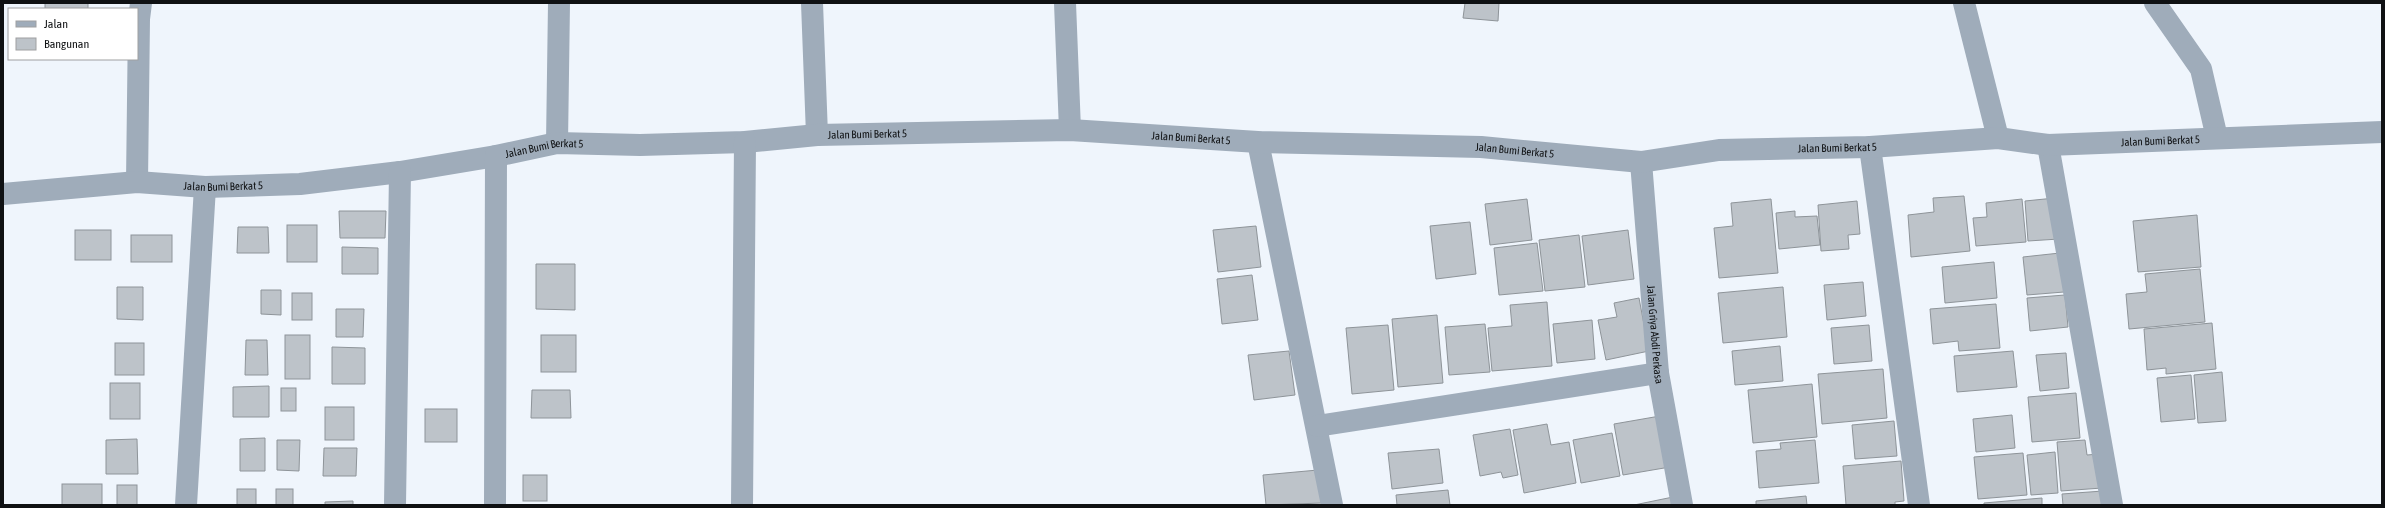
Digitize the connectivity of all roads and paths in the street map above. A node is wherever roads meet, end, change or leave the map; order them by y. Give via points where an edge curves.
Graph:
1 (141, 3) edge
2 (559, 3) edge
3 (812, 3) edge
4 (1065, 3) edge
5 (1964, 3) edge
6 (2156, 3) edge
7 (1070, 130) junction
8 (2382, 132) edge
9 (817, 135) junction
10 (1998, 138) junction
11 (2217, 138) junction
12 (745, 142) junction
13 (1258, 142) junction
14 (557, 143) junction
15 (2048, 145) junction
16 (1870, 147) junction
17 (496, 156) junction
18 (1641, 162) junction
19 (400, 172) junction
20 (137, 182) junction
21 (205, 187) junction
22 (3, 194) edge
23 (1658, 373) junction
24 (1317, 426) junction
25 (186, 505) edge
26 (395, 505) edge
27 (495, 505) edge
28 (742, 505) edge
29 (1332, 505) edge
30 (1682, 505) edge
31 (1919, 505) edge
32 (2112, 505) edge

1 - 20 street
2 - 14 street
3 - 9 street
4 - 7 street
5 - 10 street
6 - 11 street via 2201,69
7 - 9 street, Jalan Bumi Berkat 5
7 - 13 street, Jalan Bumi Berkat 5
8 - 11 street, Jalan Bumi Berkat 5
9 - 12 street, Jalan Bumi Berkat 5
10 - 15 street, Jalan Bumi Berkat 5
10 - 16 street, Jalan Bumi Berkat 5
11 - 15 street, Jalan Bumi Berkat 5
12 - 14 street, Jalan Bumi Berkat 5 via 640,145
12 - 28 street
13 - 18 street, Jalan Bumi Berkat 5 via 1481,147
13 - 24 street
14 - 17 street, Jalan Bumi Berkat 5
15 - 32 street
16 - 18 street, Jalan Bumi Berkat 5 via 1719,150
16 - 31 street
17 - 19 street, Jalan Bumi Berkat 5
17 - 27 street
18 - 23 street, Jalan Griya Abdi Perkasa
19 - 21 street, Jalan Bumi Berkat 5 via 300,184
19 - 26 street
20 - 21 street, Jalan Bumi Berkat 5
20 - 22 street, Jalan Bumi Berkat 5
21 - 25 street
23 - 24 street
23 - 30 street, Jalan Griya Abdi Perkasa
24 - 29 street

